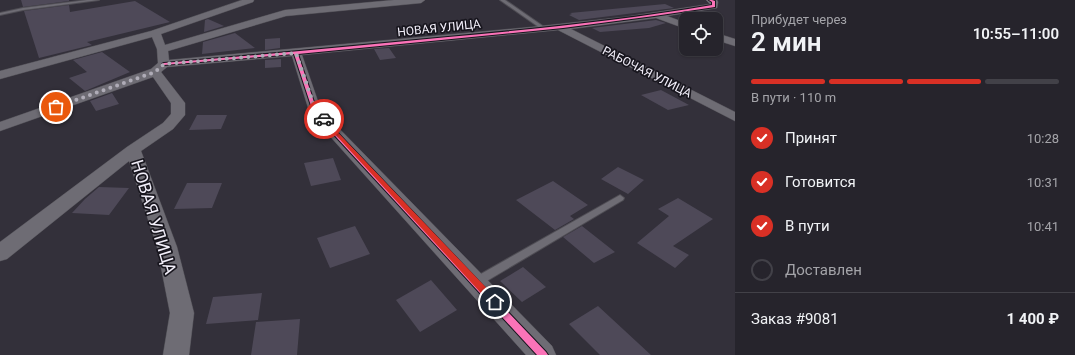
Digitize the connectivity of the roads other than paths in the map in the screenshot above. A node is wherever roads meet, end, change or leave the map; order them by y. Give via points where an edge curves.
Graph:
1 (96, 0) edge
2 (250, 0) edge
3 (421, 0) edge
4 (502, 0) edge
5 (78, 1) edge
6 (712, 3) edge
7 (0, 14) edge
8 (658, 16) junction
9 (679, 24) edge
10 (560, 27) junction
11 (545, 28) junction
12 (723, 39) edge
13 (735, 43) edge
14 (296, 53) junction
15 (159, 54) junction
16 (0, 75) edge
17 (735, 117) edge
18 (0, 127) edge
19 (133, 150) junction
20 (620, 198) dead end
21 (0, 253) edge
22 (476, 282) junction
23 (176, 355) edge
24 (544, 355) edge

1 - 5 lane
2 - 15 street
3 - 15 street via 284,14
4 - 11 lane
5 - 7 lane
6 - 8 street, НОВАЯ УЛИЦА
8 - 9 street
8 - 10 street, НОВАЯ УЛИЦА
10 - 11 street, НОВАЯ УЛИЦА
10 - 17 street, РАБОЧАЯ УЛИЦА
11 - 14 street, НОВАЯ УЛИЦА
12 - 13 street
14 - 15 street, НОВАЯ УЛИЦА
14 - 22 street via 316,111
15 - 16 street
15 - 18 street, НОВАЯ УЛИЦА
15 - 19 street, НОВАЯ УЛИЦА via 178,103 178,115 168,126
19 - 21 street, НОВАЯ УЛИЦА
19 - 23 street, НОВАЯ УЛИЦА via 167,247 182,313
20 - 22 lane
22 - 24 street

